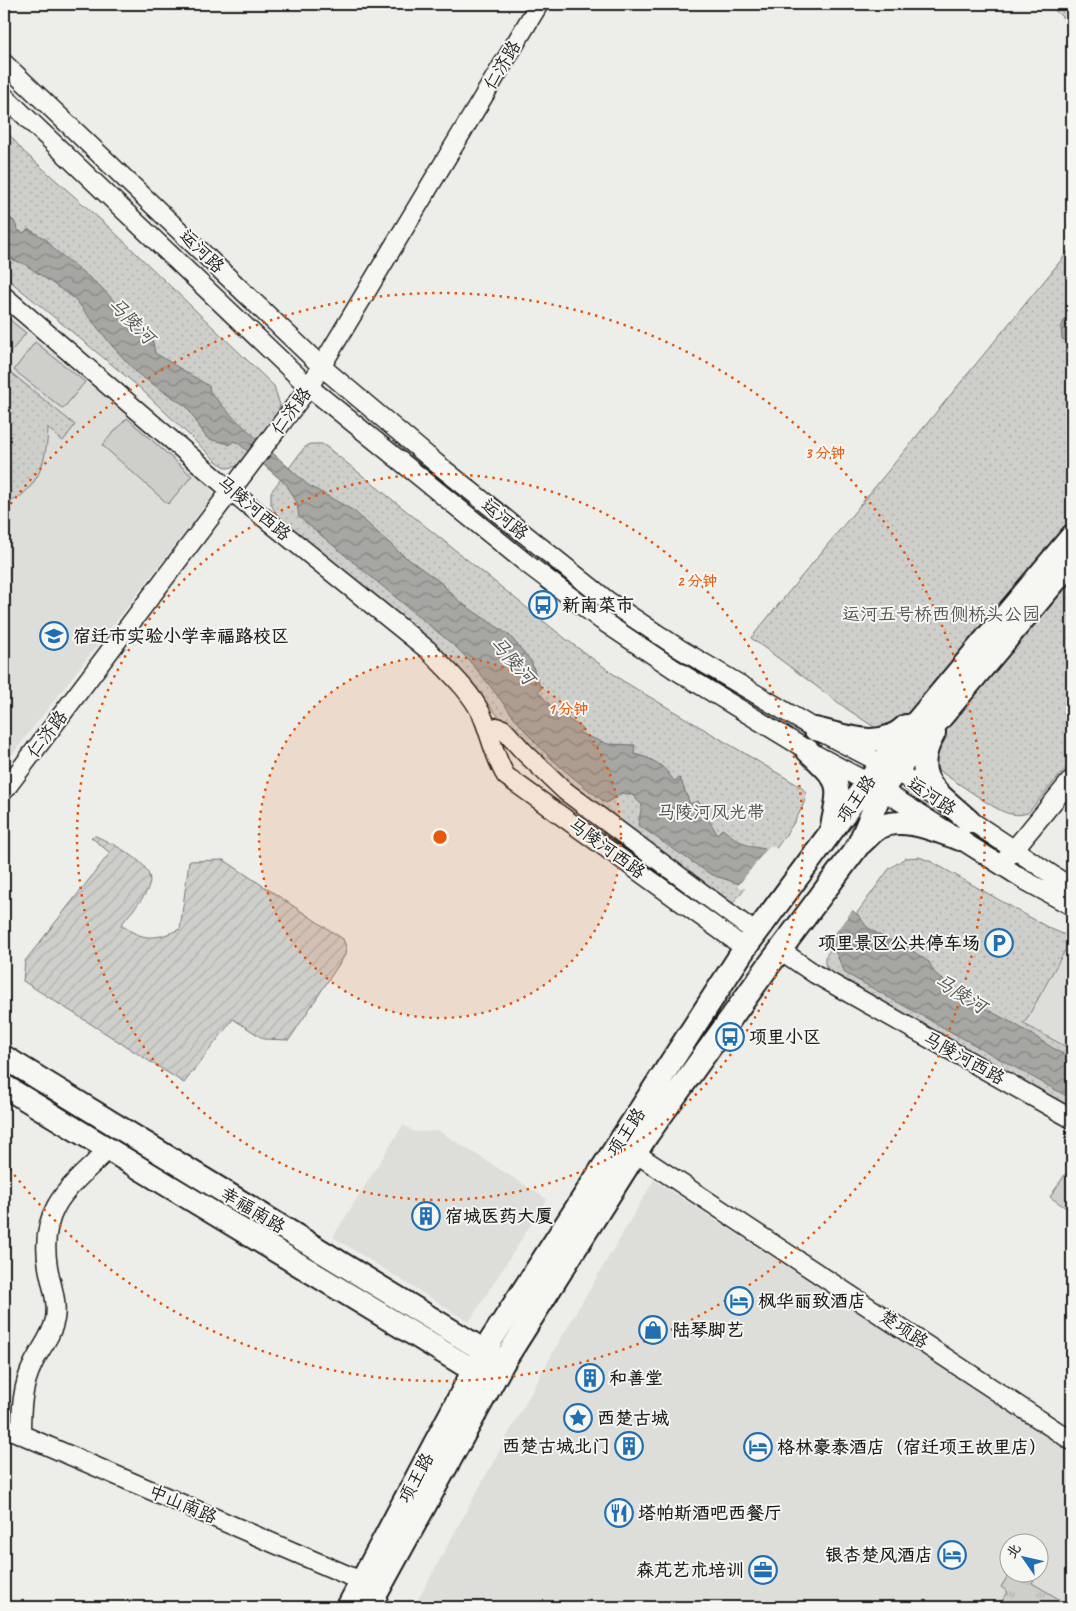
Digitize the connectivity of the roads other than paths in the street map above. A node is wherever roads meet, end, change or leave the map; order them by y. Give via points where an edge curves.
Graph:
1 (538, 4) edge
2 (4, 63) edge
3 (4, 96) edge
4 (4, 296) edge
5 (322, 367) junction
6 (309, 387) junction
7 (231, 491) junction
8 (1072, 536) edge
9 (1072, 561) edge
10 (949, 693) junction
11 (815, 729) junction
12 (489, 732) junction
13 (807, 750) junction
14 (889, 767) junction
15 (1072, 779) edge
16 (874, 786) junction
17 (4, 791) edge
18 (964, 830) junction
19 (829, 837) junction
20 (858, 846) junction
21 (1013, 850) junction
22 (1001, 865) junction
23 (1072, 888) edge
24 (1072, 906) edge
25 (751, 941) junction
26 (780, 950) junction
27 (4, 1057) edge
28 (4, 1086) edge
29 (1072, 1119) edge
30 (109, 1149) junction
31 (635, 1153) junction
32 (494, 1357) junction
33 (482, 1376) junction
34 (4, 1427) edge
35 (21, 1434) junction
36 (1072, 1441) edge
37 (361, 1582) junction
38 (348, 1607) edge
39 (369, 1607) edge

1 - 5 street, 仁济路
2 - 5 street, 运河路
3 - 6 street, 运河路
4 - 7 street, 马陵河西路
5 - 6 street, 仁济路
5 - 11 street, 运河路 via 608,601 680,649
6 - 7 street, 仁济路
6 - 13 street, 运河路 via 601,620
7 - 12 street, 马陵河西路 via 428,650 471,698
7 - 17 street, 仁济路
8 - 10 main road
9 - 10 main road
10 - 11 main road via 897,736 885,740 871,741
10 - 14 main road, 项王路
10 - 18 main road via 926,748 923,769 930,784
11 - 14 street, 运河路
12 - 25 street, 马陵河西路 via 497,727 503,729 565,791
12 - 25 street, 马陵河西路 via 498,765 506,776
13 - 16 street, 运河路
13 - 19 main road via 837,782 839,795
14 - 16 main road, 项王路
14 - 18 street, 运河路
15 - 21 street
16 - 18 street, 运河路
16 - 19 main road, 项王路
16 - 20 main road, 项王路
18 - 20 main road via 899,824 877,828
18 - 21 street, 运河路
18 - 22 street, 运河路
19 - 25 main road, 项王路
20 - 26 main road, 项王路
21 - 22 street
21 - 23 street, 运河路
22 - 24 street, 运河路
25 - 32 main road, 项王路
26 - 29 street, 马陵河西路 via 815,974
26 - 31 main road, 项王路
27 - 32 main road, 幸福南路
28 - 30 main road, 幸福南路
30 - 33 main road, 幸福南路
30 - 35 street via 63,1196 48,1223 46,1255 56,1305 55,1320 26,1379
31 - 32 main road, 项王路
31 - 36 street, 楚项路
32 - 33 main road, 项王路
33 - 37 main road, 项王路
33 - 39 main road, 项王路
34 - 35 street, 中山南路
35 - 37 street, 中山南路
37 - 38 main road, 项王路

